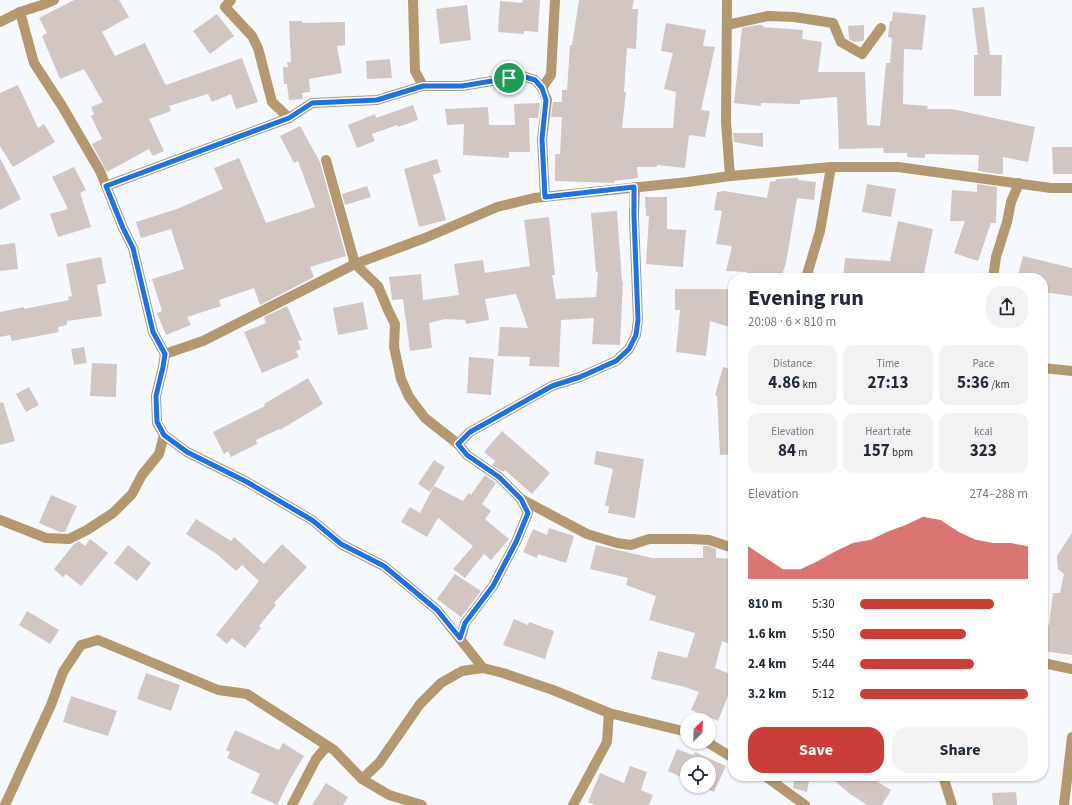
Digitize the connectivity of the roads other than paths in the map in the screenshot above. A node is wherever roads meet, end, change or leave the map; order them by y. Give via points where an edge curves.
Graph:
1 (54, 0) edge
2 (231, 0) edge
3 (413, 0) edge
4 (555, 0) edge
5 (727, 0) edge
6 (20, 12) junction
7 (0, 22) edge
8 (727, 25) junction
9 (881, 28) dead end
10 (423, 86) junction
11 (542, 88) junction
12 (289, 118) junction
13 (326, 160) dead end
14 (831, 167) junction
15 (730, 176) junction
16 (1019, 183) junction
17 (106, 186) junction
18 (634, 187) junction
19 (1072, 188) edge
20 (545, 197) junction
21 (355, 264) junction
22 (807, 273) edge
23 (994, 273) edge
24 (165, 354) junction
25 (1048, 369) edge
26 (1072, 371) edge
27 (164, 435) junction
28 (458, 444) junction
29 (521, 499) junction
30 (0, 520) edge
31 (728, 546) edge
32 (460, 638) junction
33 (1048, 664) edge
34 (483, 668) junction
35 (1072, 668) edge
36 (609, 713) junction
37 (680, 730) edge
38 (1072, 738) edge
39 (326, 746) junction
40 (716, 748) edge
41 (728, 755) edge
42 (362, 779) junction
43 (772, 781) edge
44 (944, 781) edge
45 (5, 805) edge
46 (292, 805) edge
47 (422, 805) edge
48 (573, 805) edge
49 (805, 805) edge
50 (952, 805) edge
51 (1064, 805) edge

1 - 6 street
2 - 12 street via 225,7 252,36 258,48 272,102
3 - 10 street via 414,71
4 - 11 street via 551,74
5 - 8 street
6 - 7 street
6 - 17 street via 34,63 62,106
8 - 9 street via 768,16 833,23 841,42 862,54
8 - 15 street via 726,122
10 - 11 street via 462,86 522,76 535,80
10 - 12 street via 377,100 312,103
11 - 20 street via 546,100 542,139
12 - 17 street
13 - 21 street
14 - 15 street
14 - 16 street via 898,167
14 - 22 street via 820,231
15 - 18 street
16 - 19 street
16 - 23 street via 1011,202
17 - 24 street via 133,248 153,332
18 - 20 street
18 - 28 street via 638,320 636,335 629,349 616,361 552,386 470,432
20 - 21 street via 497,206 425,238
21 - 24 street via 203,341
21 - 28 street via 378,286 395,324 394,347 400,379 410,397 426,418
24 - 27 street via 156,396 157,422
25 - 26 street
27 - 30 street via 159,454 142,475 132,494 113,513 75,536 69,539 46,538
27 - 32 street via 187,452 247,482 312,520 341,544 384,566 437,610
28 - 29 street via 467,455 499,477
29 - 31 street via 586,534 617,544 630,545 649,539 692,539 709,540
29 - 32 street via 528,513 516,542 493,586 465,623
32 - 34 street
33 - 35 street
34 - 36 street via 553,690
34 - 42 street via 462,671 441,683 420,704 378,763
36 - 37 street
36 - 48 street via 607,742
38 - 51 street
39 - 42 street via 334,750
39 - 45 street via 247,694 218,690 98,640 81,645 63,672 51,705
39 - 46 street via 316,758
40 - 41 street
42 - 47 street via 389,794
43 - 49 street
44 - 50 street

